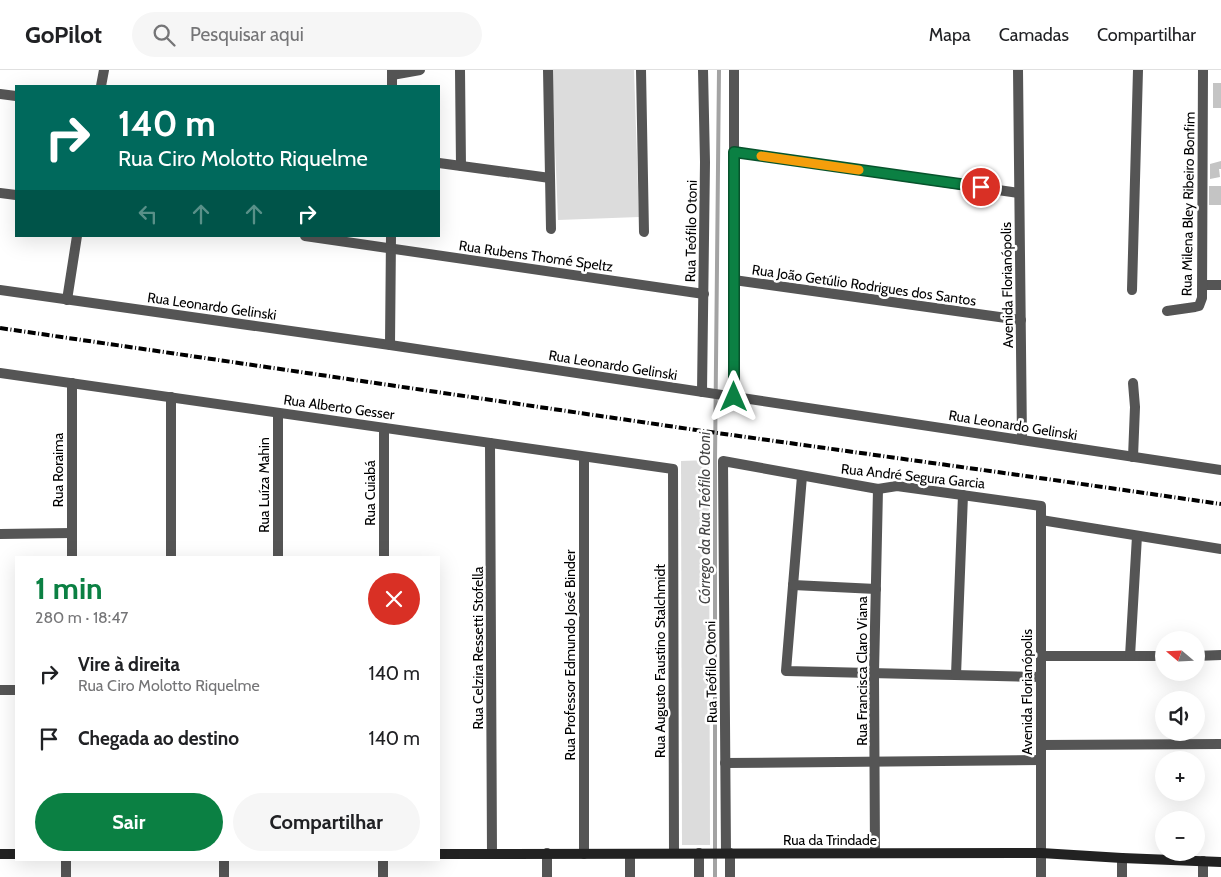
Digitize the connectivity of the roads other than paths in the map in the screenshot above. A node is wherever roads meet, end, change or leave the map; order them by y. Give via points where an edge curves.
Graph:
1 (104, 70) edge
2 (420, 70) edge
3 (460, 70) edge
4 (548, 70) edge
5 (641, 70) edge
6 (703, 70) edge
7 (734, 70) edge
8 (1018, 70) edge
9 (1138, 70) edge
10 (1203, 70) edge
11 (392, 77) edge
12 (101, 85) edge
13 (0, 94) edge
14 (15, 96) edge
15 (734, 152) junction
16 (440, 162) edge
17 (461, 166) junction
18 (550, 178) junction
19 (1019, 192) junction
20 (0, 193) edge
21 (15, 195) edge
22 (551, 229) dead end
23 (644, 232) dead end
24 (77, 237) edge
25 (312, 237) edge
26 (391, 237) edge
27 (391, 248) junction
28 (734, 280) junction
29 (1203, 285) junction
30 (1221, 285) edge
31 (0, 290) edge
32 (1132, 290) dead end
33 (704, 294) junction
34 (67, 300) junction
35 (1167, 311) dead end
36 (1021, 320) junction
37 (390, 345) junction
38 (0, 373) edge
39 (72, 383) junction
40 (1134, 383) dead end
41 (706, 393) junction
42 (731, 396) junction
43 (171, 397) junction
44 (278, 413) junction
45 (384, 428) junction
46 (1022, 440) junction
47 (490, 443) junction
48 (584, 456) junction
49 (1133, 456) junction
50 (722, 461) joint
51 (673, 470) joint
52 (1221, 470) edge
53 (802, 476) junction
54 (878, 489) junction
55 (964, 495) junction
56 (1041, 506) joint
57 (1041, 520) junction
58 (72, 533) junction
59 (0, 534) edge
60 (1137, 536) junction
61 (1221, 549) edge
62 (72, 556) edge
63 (171, 556) edge
64 (278, 556) edge
65 (384, 556) edge
66 (793, 585) junction
67 (876, 589) junction
68 (1041, 656) junction
69 (1130, 656) junction
70 (1155, 656) edge
71 (1205, 656) edge
72 (1221, 656) edge
73 (874, 673) junction
74 (956, 675) junction
75 (1041, 677) junction
76 (0, 690) edge
77 (15, 690) edge
78 (1041, 744) junction
79 (1221, 744) edge
80 (1041, 760) junction
81 (875, 761) junction
82 (725, 763) junction
83 (674, 853) junction
84 (699, 853) junction
85 (875, 853) junction
86 (1041, 853) junction
87 (0, 854) edge
88 (15, 854) edge
89 (440, 854) edge
90 (492, 854) junction
91 (547, 854) junction
92 (584, 854) junction
93 (630, 854) junction
94 (728, 854) junction
95 (1122, 858) junction
96 (1155, 859) edge
97 (66, 861) edge
98 (224, 861) edge
99 (383, 861) edge
100 (1203, 861) joint
101 (1221, 862) edge
102 (66, 877) edge
103 (224, 877) edge
104 (383, 877) edge
105 (547, 877) edge
106 (630, 877) edge
107 (699, 877) edge
108 (730, 877) edge
109 (1041, 877) edge
110 (1122, 877) edge
111 (1203, 877) edge

1 - 12 street
2 - 11 street
3 - 17 street
4 - 18 street
5 - 23 street
6 - 33 street, Rua Teófilo Otoni
7 - 15 street
8 - 19 street, Avenida Florianópolis
9 - 32 street
10 - 29 street, Rua Milena Bley Ribeiro Bonfim
13 - 14 street
15 - 19 street
15 - 28 street
16 - 17 street
17 - 18 street
18 - 22 street
19 - 36 street, Avenida Florianópolis
20 - 21 street
24 - 34 street
25 - 27 street, Rua Rubens Thomé Speltz
26 - 27 street
27 - 33 street, Rua Rubens Thomé Speltz
27 - 37 street
28 - 36 street, Rua João Getúlio Rodrigues dos Santos
28 - 42 street
29 - 30 street
29 - 35 street, Rua Milena Bley Ribeiro Bonfim via 1199,306
31 - 34 street, Rua Leonardo Gelinski
33 - 41 street, Rua Teófilo Otoni
34 - 37 street, Rua Leonardo Gelinski
36 - 46 street, Avenida Florianópolis
37 - 41 street, Rua Leonardo Gelinski
38 - 39 street, Rua Alberto Gesser
39 - 43 street, Rua Alberto Gesser
39 - 58 street, Rua Roraima
40 - 49 street
41 - 42 street, Rua Leonardo Gelinski
42 - 46 street, Rua Leonardo Gelinski
43 - 44 street, Rua Alberto Gesser
43 - 63 street
44 - 45 street, Rua Alberto Gesser
44 - 64 street, Rua Luíza Mahin
45 - 47 street, Rua Alberto Gesser
45 - 65 street, Rua Cuiabá
46 - 49 street, Rua Leonardo Gelinski
47 - 48 street, Rua Alberto Gesser
47 - 90 street, Rua Celzira Ressetti Stofella
48 - 51 street, Rua Alberto Gesser
48 - 92 street, Rua Professor Edmundo José Binder
49 - 52 street, Rua Leonardo Gelinski
50 - 53 street, Rua André Segura Garcia
50 - 82 street, Rua Teófilo Otoni
51 - 83 street, Rua Augusto Faustino Stalchmidt
53 - 54 street, Rua André Segura Garcia
53 - 66 street
54 - 55 street, Rua André Segura Garcia via 897,486
54 - 67 street, Rua Francisca Claro Viana
55 - 56 street, Rua André Segura Garcia
55 - 74 street
56 - 57 street, Avenida Florianópolis
57 - 60 street
57 - 68 street, Avenida Florianópolis
58 - 59 street
58 - 62 street, Rua Roraima
60 - 61 street
60 - 69 street
66 - 67 street
66 - 73 street via 786,671
67 - 73 street, Rua Francisca Claro Viana
68 - 69 street
68 - 75 street, Avenida Florianópolis
69 - 70 street
71 - 72 street
73 - 74 street
73 - 81 street, Rua Francisca Claro Viana
74 - 75 street
75 - 78 street, Avenida Florianópolis
76 - 77 street
78 - 79 street
78 - 80 street, Avenida Florianópolis
80 - 81 street
80 - 86 street, Avenida Florianópolis
81 - 82 street
81 - 85 street, Rua Francisca Claro Viana
82 - 94 street, Rua Teófilo Otoni
83 - 84 main road, Rua da Trindade
83 - 93 main road, Rua da Trindade
84 - 94 main road, Rua da Trindade
84 - 107 street
85 - 86 main road, Rua da Trindade
85 - 94 main road, Rua da Trindade
86 - 95 main road, Rua da Trindade
86 - 109 street, Avenida Florianópolis
87 - 88 main road
89 - 90 main road, Rua da Trindade
90 - 91 main road, Rua da Trindade
91 - 92 main road, Rua da Trindade
91 - 105 street
92 - 93 main road, Rua da Trindade
93 - 106 street
94 - 108 street, Rua Teófilo Otoni
95 - 96 main road, Rua da Trindade
95 - 110 street
97 - 102 street
98 - 103 street
99 - 104 street
100 - 101 main road, Rua da Trindade
100 - 111 street

